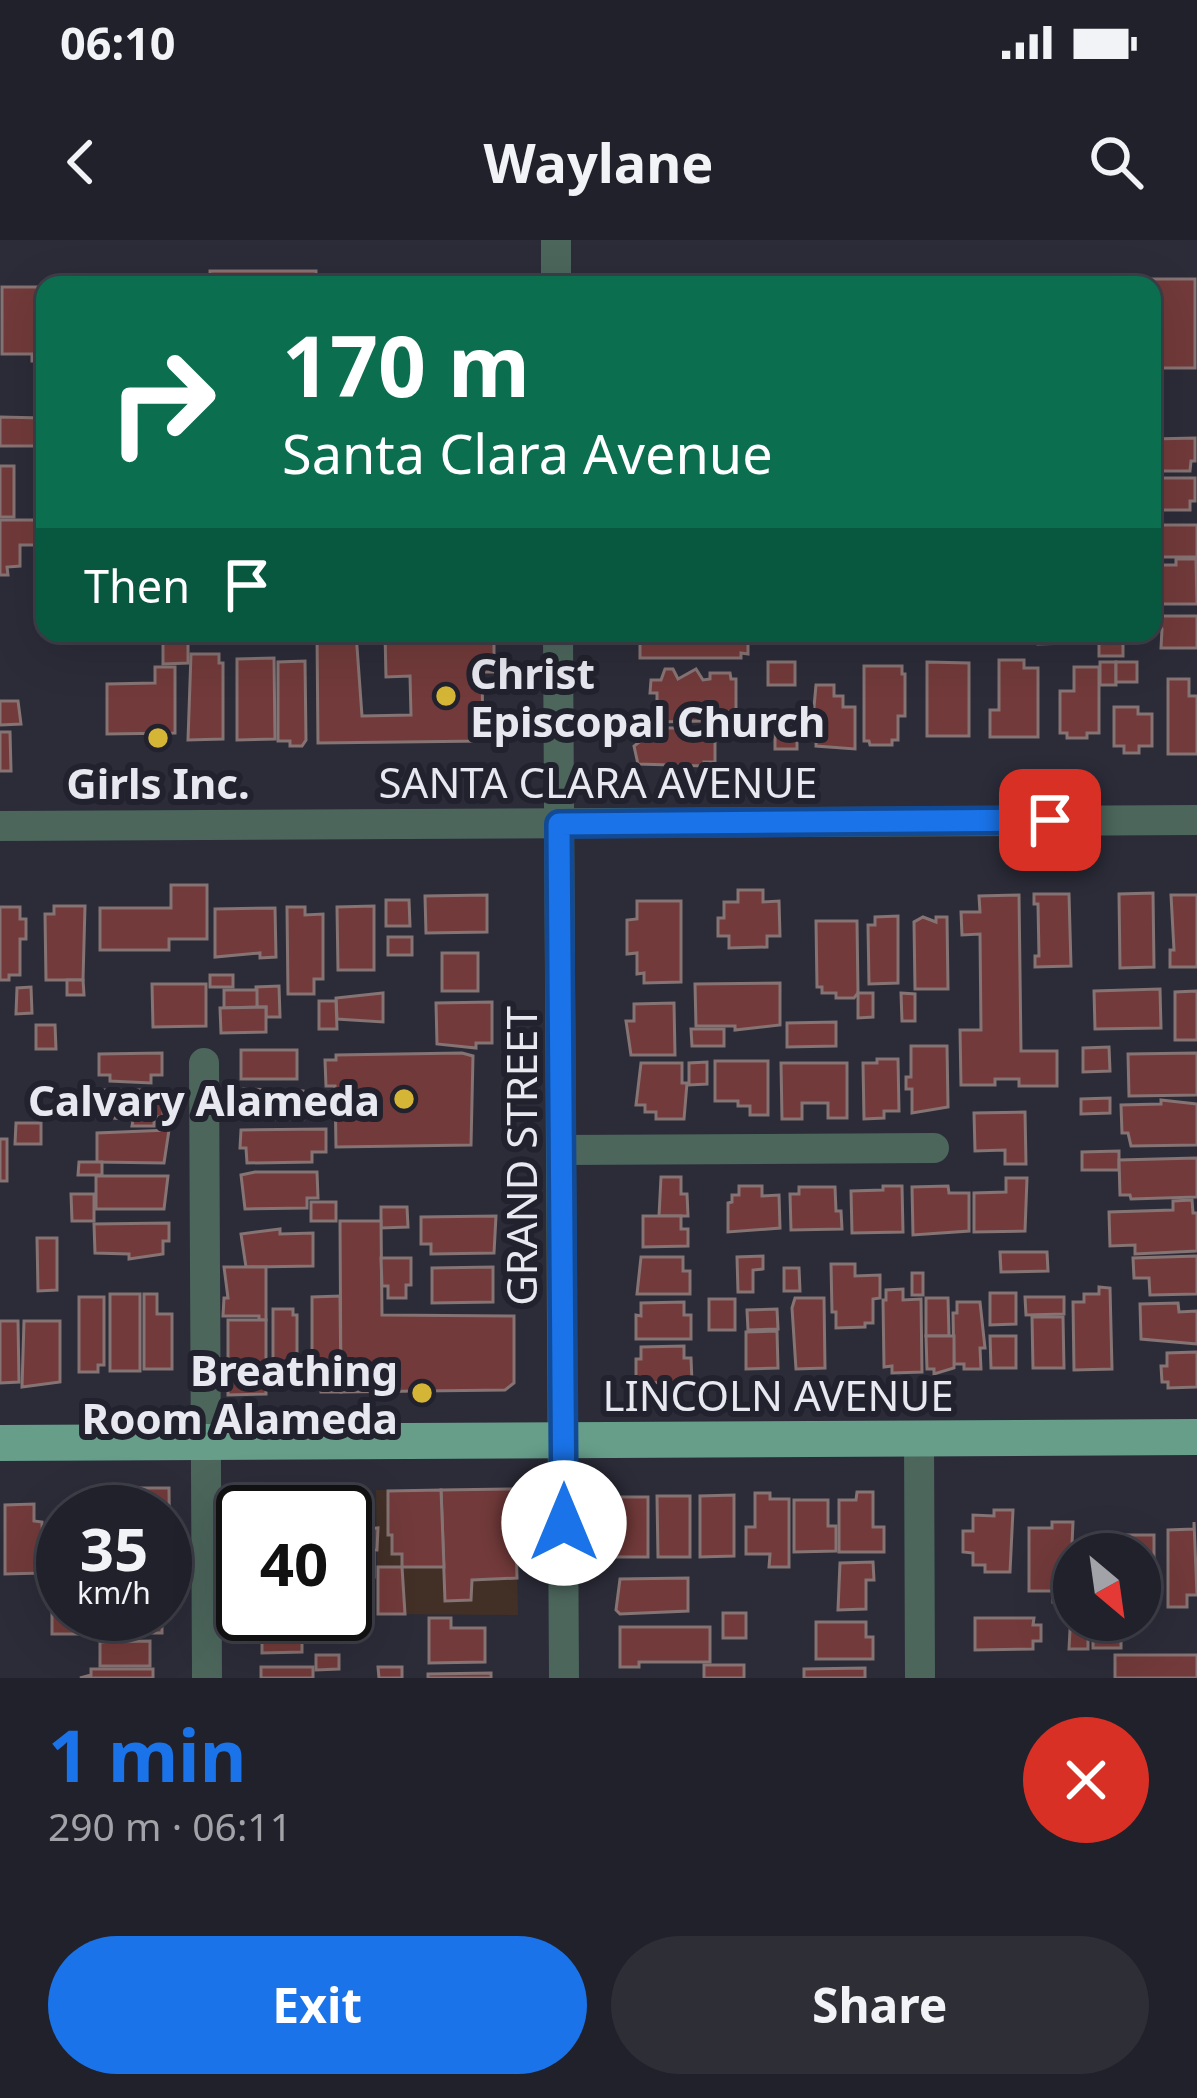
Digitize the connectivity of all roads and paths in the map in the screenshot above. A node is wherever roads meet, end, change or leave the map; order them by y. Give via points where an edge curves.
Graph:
1 (556, 240) edge
2 (556, 276) edge
3 (558, 642) edge
4 (1197, 820) edge
5 (559, 824) junction
6 (0, 826) edge
7 (204, 1063) dead end
8 (934, 1148) dead end
9 (561, 1150) junction
10 (1197, 1437) edge
11 (919, 1438) junction
12 (564, 1440) junction
13 (207, 1442) junction
14 (0, 1443) edge
15 (207, 1678) edge
16 (564, 1678) edge
17 (920, 1678) edge

1 - 2 street
3 - 5 street, GRAND STREET
4 - 5 street, SANTA CLARA AVENUE
5 - 6 street, SANTA CLARA AVENUE
5 - 9 street, GRAND STREET
7 - 13 street
8 - 9 street
9 - 12 street, GRAND STREET
10 - 11 main road, LINCOLN AVENUE
11 - 12 main road, LINCOLN AVENUE
11 - 17 street
12 - 13 main road, LINCOLN AVENUE
12 - 16 street, GRAND STREET
13 - 14 main road, LINCOLN AVENUE
13 - 15 street

